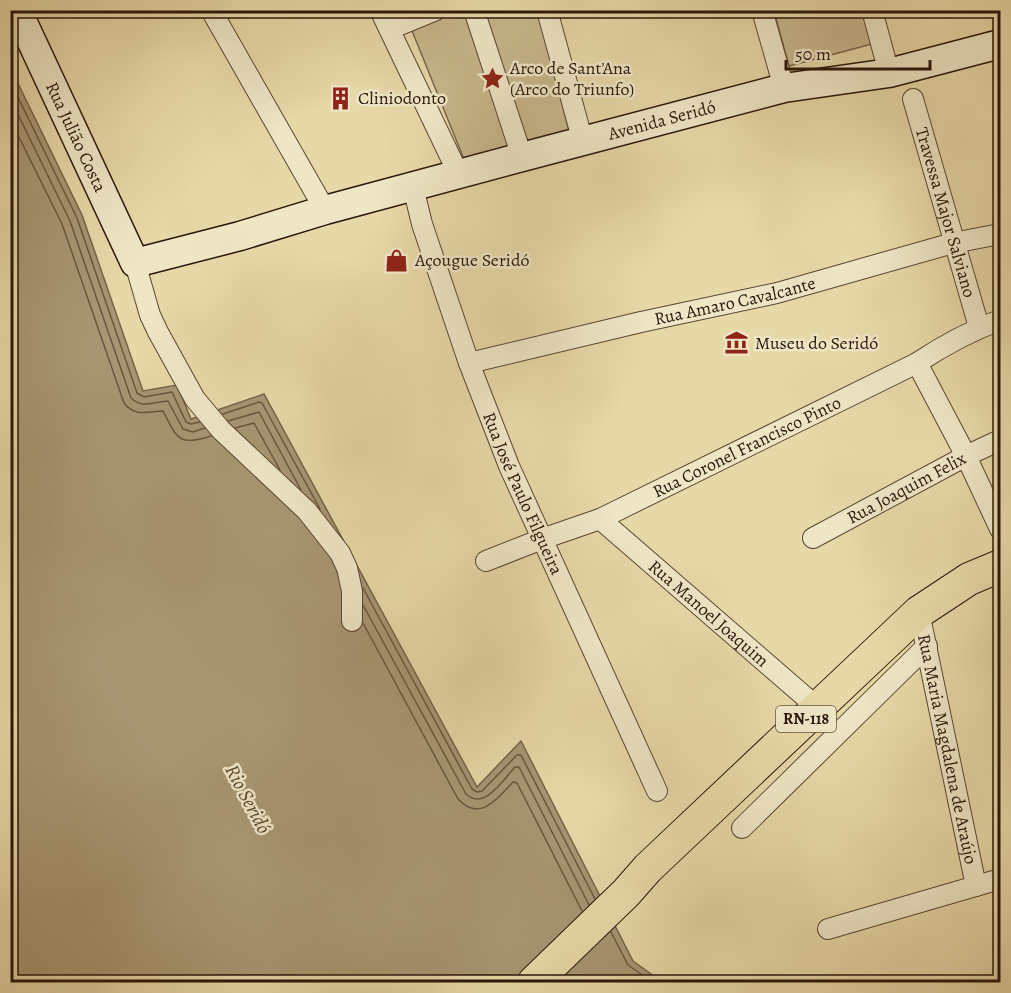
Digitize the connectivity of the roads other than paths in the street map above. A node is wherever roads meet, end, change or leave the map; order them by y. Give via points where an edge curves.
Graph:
1 (17, 10) edge
2 (211, 10) edge
3 (380, 10) edge
4 (436, 10) edge
5 (474, 10) edge
6 (547, 10) edge
7 (762, 10) edge
8 (872, 10) edge
9 (390, 29) junction
10 (1000, 44) edge
11 (889, 73) junction
12 (784, 88) junction
13 (913, 99) dead end
14 (583, 142) junction
15 (522, 157) junction
16 (459, 175) junction
17 (413, 187) junction
18 (322, 206) junction
19 (1000, 234) edge
20 (953, 243) junction
21 (135, 263) junction
22 (1000, 320) edge
23 (979, 327) junction
24 (469, 363) junction
25 (917, 363) junction
26 (1000, 440) edge
27 (966, 456) junction
28 (600, 519) junction
29 (1000, 529) edge
30 (813, 538) dead end
31 (542, 539) junction
32 (486, 561) dead end
33 (1000, 566) edge
34 (919, 612) junction
35 (352, 621) dead end
36 (927, 646) junction
37 (818, 708) junction
38 (657, 791) dead end
39 (742, 828) dead end
40 (1000, 879) edge
41 (976, 886) junction
42 (828, 929) dead end
43 (534, 982) edge

1 - 21 main road, Rua Julião Costa
2 - 18 street
3 - 9 street
4 - 9 street
5 - 15 street
6 - 14 street
7 - 12 street
8 - 11 street
9 - 16 street
10 - 11 main road, Avenida Seridó
11 - 12 main road, Avenida Seridó
12 - 14 main road, Avenida Seridó
13 - 20 street, Travessa Major Salviano
14 - 15 main road, Avenida Seridó
15 - 16 main road, Avenida Seridó
16 - 17 main road, Avenida Seridó
17 - 18 main road, Avenida Seridó
17 - 24 street, Rua José Paulo Filgueira
18 - 21 main road, Avenida Seridó via 240,236
19 - 20 street, Rua Amaro Cavalcante
20 - 23 street, Travessa Major Salviano
20 - 24 street, Rua Amaro Cavalcante via 777,293
21 - 35 street via 150,315 195,399 221,430 307,511 340,553 352,591
22 - 23 street, Rua Coronel Francisco Pinto
23 - 25 street, Rua Coronel Francisco Pinto
24 - 31 street, Rua José Paulo Filgueira
25 - 27 street
25 - 28 street, Rua Coronel Francisco Pinto
26 - 27 street, Rua Joaquim Felix
27 - 29 street
27 - 30 street, Rua Joaquim Felix
28 - 31 street, Rua Coronel Francisco Pinto
28 - 37 street, Rua Manoel Joaquim
31 - 32 street, Rua Coronel Francisco Pinto
31 - 38 street, Rua José Paulo Filgueira
33 - 34 main road, RN-118 via 969,579
34 - 36 street, Rua Maria Magdalena de Araújo
34 - 37 main road, RN-118
36 - 39 street
36 - 41 street, Rua Maria Magdalena de Araújo
37 - 43 main road, RN-118
40 - 41 street
41 - 42 street

